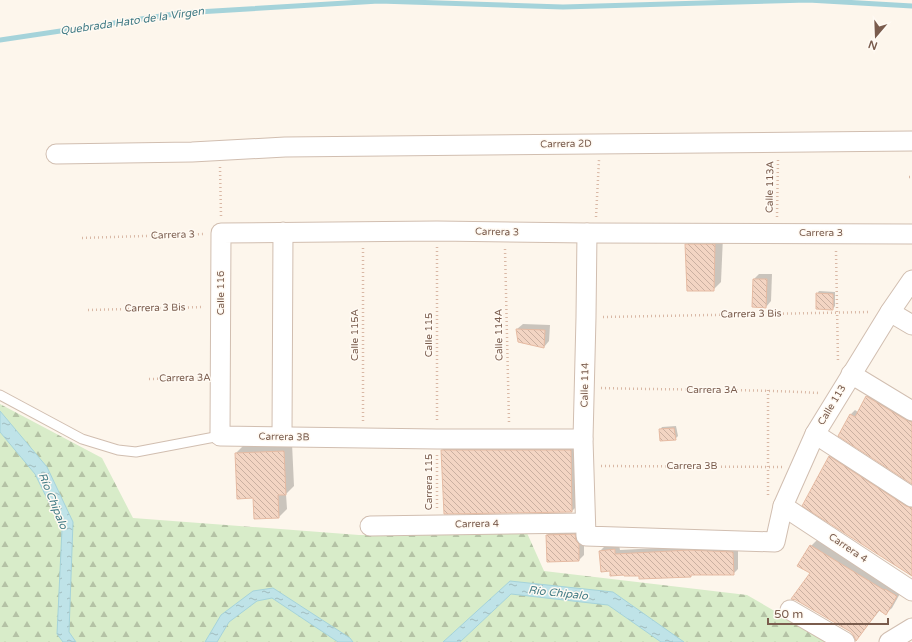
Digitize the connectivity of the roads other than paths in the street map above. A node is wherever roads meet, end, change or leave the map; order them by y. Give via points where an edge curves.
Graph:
1 (912, 141) edge
2 (56, 154) dead end
3 (283, 232) junction
4 (221, 233) joint
5 (591, 233) junction
6 (912, 234) edge
7 (912, 280) edge
8 (890, 312) junction
9 (912, 325) edge
10 (845, 369) junction
11 (0, 395) edge
12 (912, 411) edge
13 (815, 434) junction
14 (220, 436) junction
15 (282, 436) junction
16 (583, 439) junction
17 (912, 497) edge
18 (776, 501) junction
19 (370, 526) dead end
20 (586, 530) junction
21 (775, 542) joint
22 (912, 591) edge
23 (790, 610) dead end
24 (912, 628) edge
25 (845, 642) edge
26 (889, 642) edge

1 - 2 street, Carrera 2D via 285,147 192,152
3 - 4 street, Carrera 3
3 - 5 street, Carrera 3
3 - 15 street
4 - 14 street, Calle 116
5 - 6 street, Carrera 3
5 - 16 street, Calle 114
7 - 8 street, Calle 113
8 - 9 street
8 - 10 street, Calle 113
10 - 12 street
10 - 13 street, Calle 113 via 839,394
11 - 14 lane, Carrera 3B via 82,439 118,450 136,452
13 - 17 street
13 - 18 street, Calle 113 via 800,467
14 - 15 street, Carrera 3B
15 - 16 street, Carrera 3B
16 - 20 street, Calle 114
18 - 21 street, Calle 113
18 - 22 street, Carrera 4
19 - 20 street, Carrera 4 via 437,525
20 - 21 street, Carrera 4
23 - 25 street
24 - 26 street

